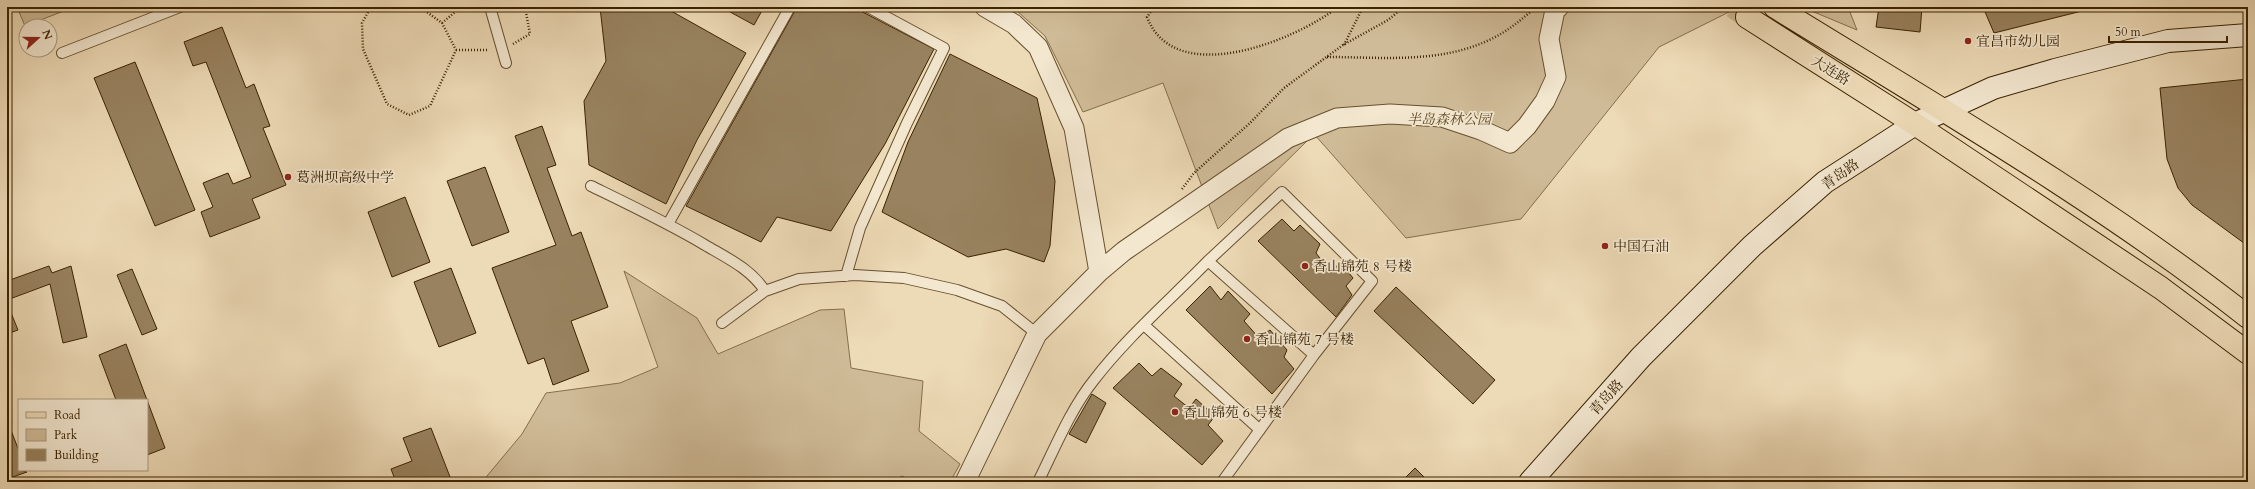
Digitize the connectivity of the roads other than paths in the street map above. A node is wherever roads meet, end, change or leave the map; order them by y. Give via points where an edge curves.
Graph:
1 (180, 7) edge
2 (490, 7) edge
3 (790, 7) edge
4 (868, 7) edge
5 (985, 7) edge
6 (1559, 7) edge
7 (1775, 7) edge
8 (1747, 16) tunnel mouth
9 (2248, 35) edge
10 (62, 53) dead end
11 (506, 63) dead end
12 (1942, 110) junction
13 (1915, 124) junction
14 (591, 186) dead end
15 (668, 224) junction
16 (1208, 260) junction
17 (1099, 272) junction
18 (846, 276) junction
19 (765, 291) junction
20 (2248, 317) edge
21 (722, 323) dead end
22 (1144, 325) junction
23 (1037, 334) junction
24 (2248, 353) edge
25 (1314, 355) junction
26 (1260, 430) junction
27 (965, 482) edge
28 (1038, 482) edge
29 (1222, 482) edge
30 (1530, 482) edge

1 - 10 lane
2 - 11 lane
3 - 15 lane
4 - 18 lane via 944,48 860,228
5 - 17 street via 1014,24 1038,47 1074,128
6 - 17 street via 1555,10 1549,38 1556,77 1545,101 1527,126 1510,143 1442,117 1390,114 1337,118 1288,138 1124,251
7 - 12 main road, 大连路
8 - 13 main road, 大连路
9 - 12 street, 青岛路 via 2168,41 1993,88
12 - 13 street, 青岛路
12 - 20 main road, 大连路 via 2137,235
13 - 24 main road, 大连路 via 2161,288
13 - 30 street, 青岛路 via 1825,182 1752,246 1641,357
14 - 15 lane
15 - 19 lane via 740,265 758,280
16 - 22 lane
16 - 25 lane
16 - 25 lane via 1282,192 1372,281
17 - 23 street
18 - 19 lane via 799,279
18 - 23 lane via 904,278 956,290 1002,306
19 - 21 lane
22 - 26 lane
22 - 28 lane via 1093,381 1068,421
23 - 27 street
25 - 26 lane
26 - 29 lane

